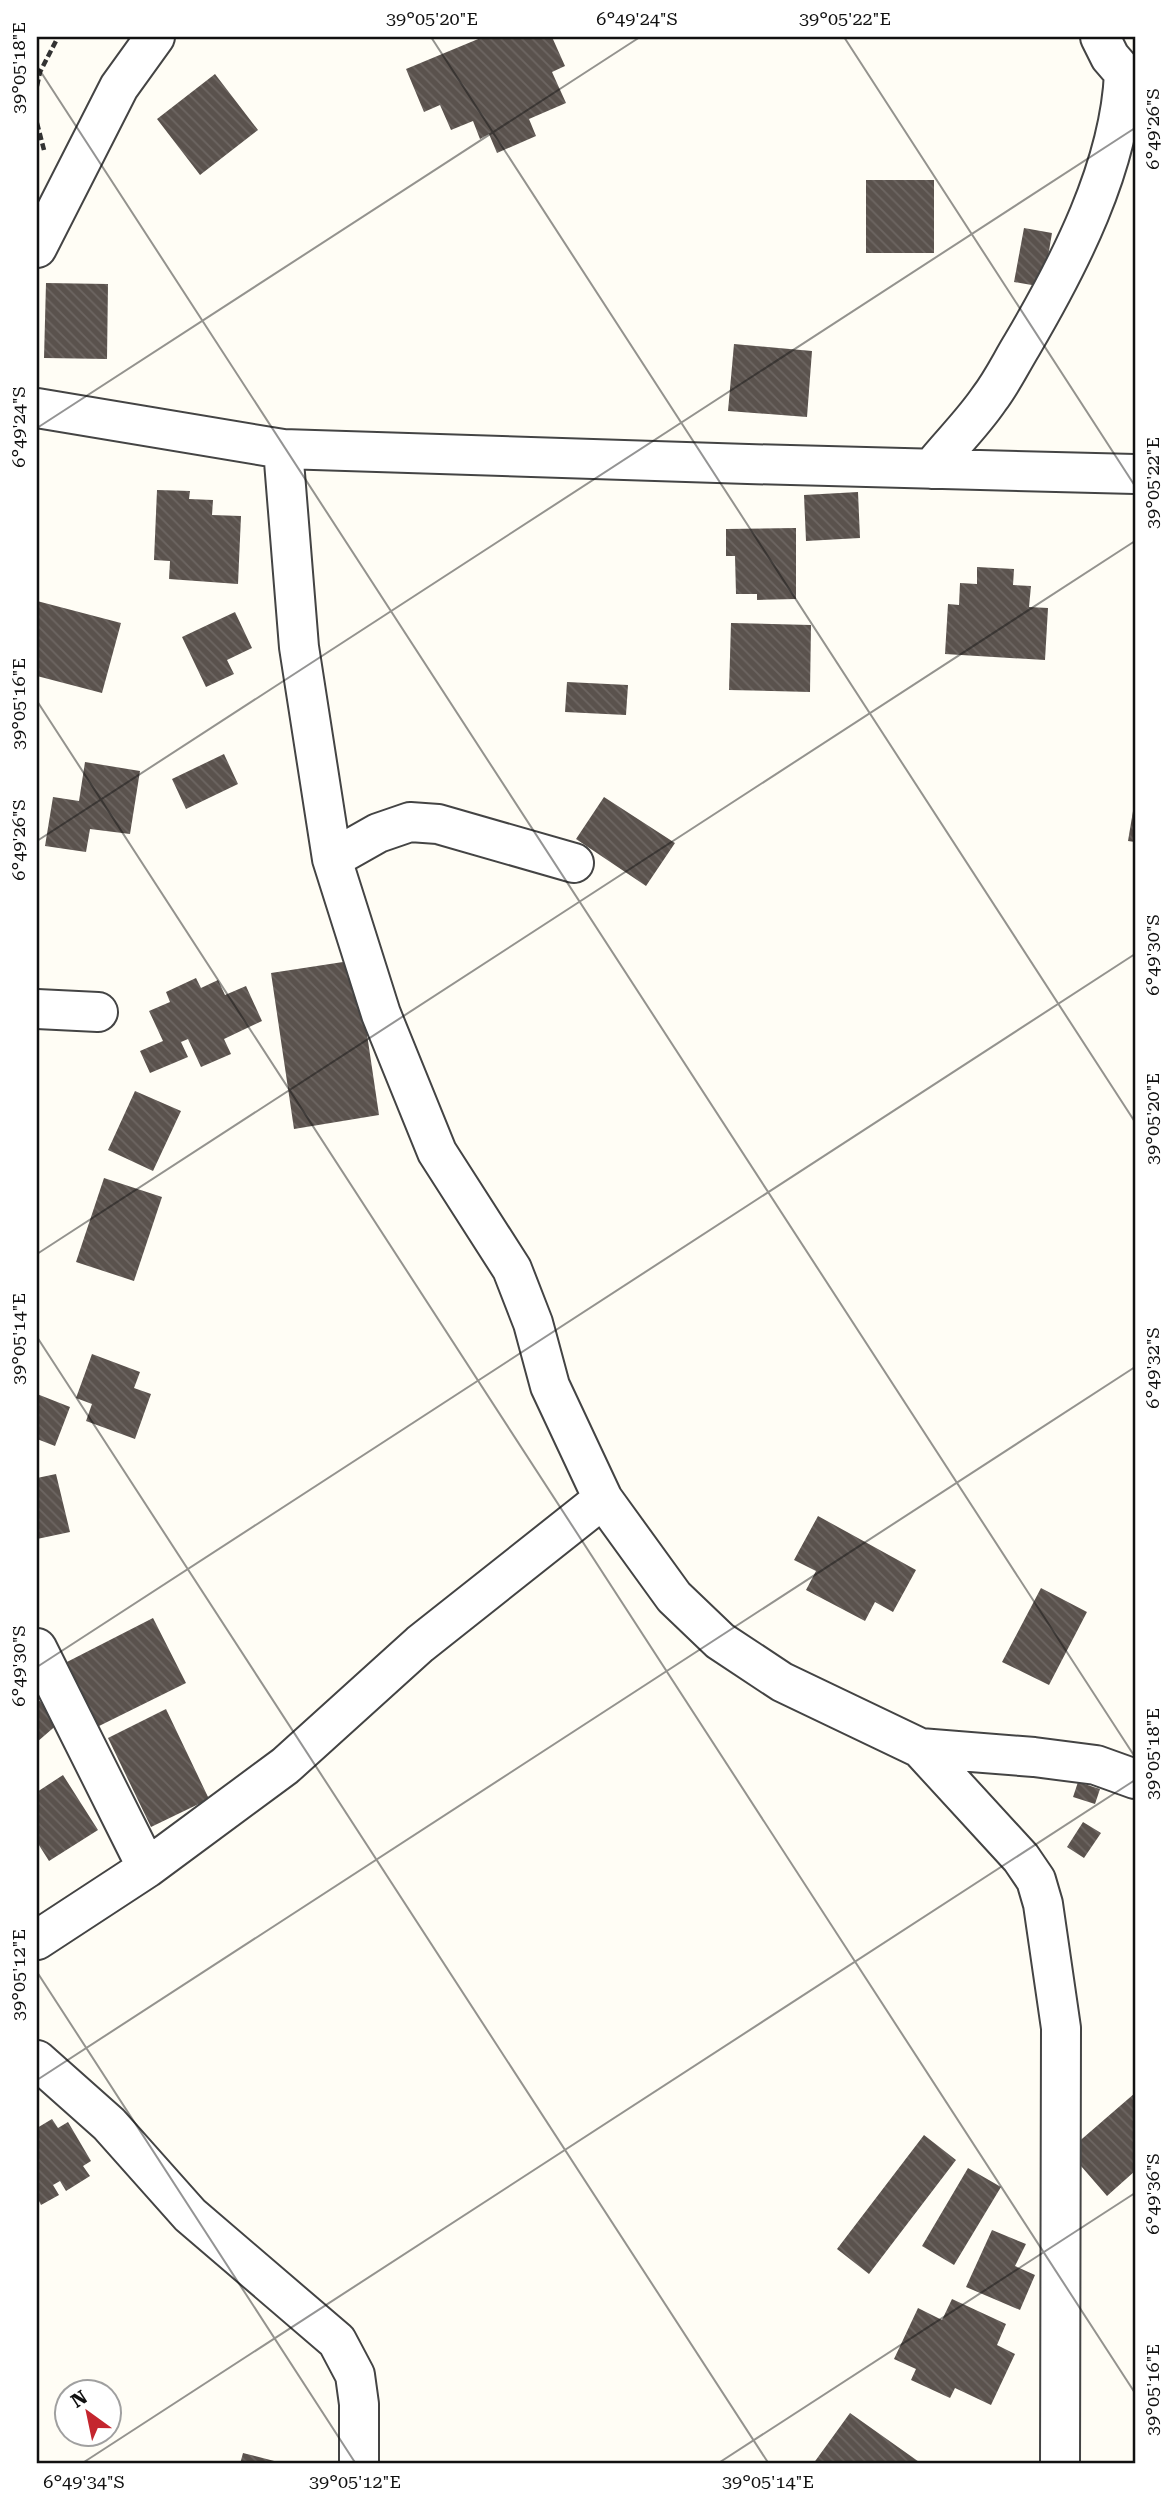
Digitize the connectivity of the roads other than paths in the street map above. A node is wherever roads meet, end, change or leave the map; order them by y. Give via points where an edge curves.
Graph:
1 (155, 37) edge
2 (1100, 37) edge
3 (1130, 80) edge
4 (37, 248) edge
5 (37, 408) edge
6 (283, 449) junction
7 (931, 469) junction
8 (1135, 474) edge
9 (332, 859) junction
10 (574, 863) dead end
11 (37, 1009) edge
12 (98, 1012) dead end
13 (603, 1499) junction
14 (37, 1648) edge
15 (920, 1748) junction
16 (1135, 1779) edge
17 (147, 1867) junction
18 (37, 1940) edge
19 (37, 2060) edge
20 (359, 2464) edge
21 (1060, 2464) edge

1 - 4 street via 120,87
2 - 3 street
3 - 7 street via 1102,180 1042,312 988,401
5 - 6 street
6 - 7 street
6 - 9 street via 299,647
7 - 8 street
9 - 10 street via 378,833 410,822 438,824
9 - 13 street via 381,1014 427,1129 512,1269 550,1386
11 - 12 street
13 - 15 street via 674,1597 720,1642 782,1682
13 - 17 street via 421,1644 285,1766
14 - 17 street
15 - 16 street via 1096,1765
15 - 21 street via 1021,1858 1036,1880 1043,1903 1061,2028
17 - 18 street
19 - 20 street via 109,2124 190,2215 337,2341 355,2375

